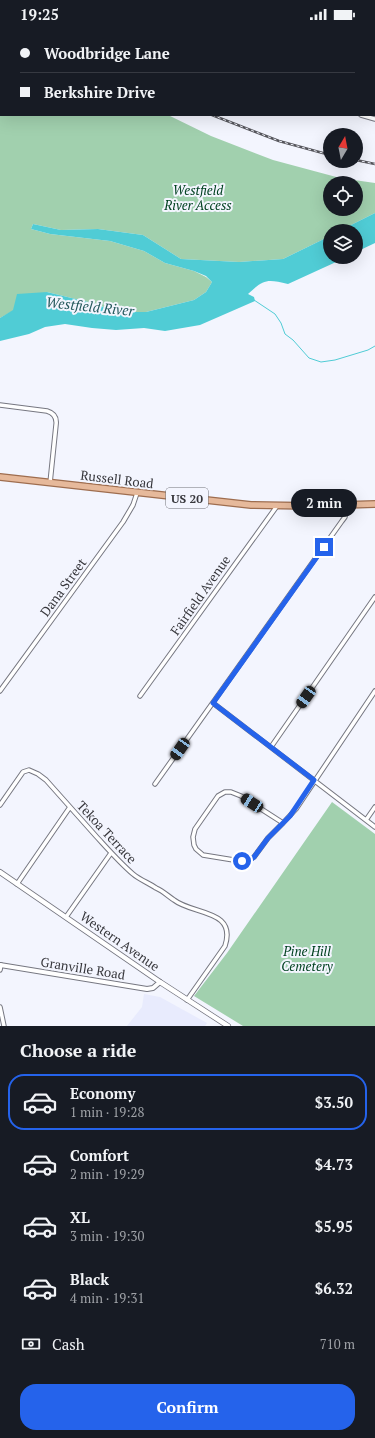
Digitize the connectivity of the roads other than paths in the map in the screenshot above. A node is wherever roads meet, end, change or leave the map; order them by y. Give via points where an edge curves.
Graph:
1 (364, 116) edge
2 (375, 120) edge
3 (0, 405) edge
4 (0, 477) edge
5 (50, 483) junction
6 (137, 493) junction
7 (375, 504) edge
8 (345, 505) junction
9 (276, 506) junction
10 (375, 597) edge
11 (0, 691) edge
12 (375, 691) edge
13 (140, 696) dead end
14 (213, 703) junction
15 (271, 747) junction
16 (314, 780) junction
17 (155, 784) dead end
18 (0, 805) edge
19 (70, 807) junction
20 (375, 807) edge
21 (366, 820) junction
22 (283, 823) junction
23 (375, 827) edge
24 (111, 853) junction
25 (0, 872) edge
26 (17, 884) junction
27 (66, 918) junction
28 (0, 967) edge
29 (160, 982) junction
30 (187, 1000) junction
31 (0, 1007) edge
32 (2, 1025) edge
33 (228, 1026) edge

1 - 2 street
3 - 5 street via 47,411 55,417
4 - 5 main road, Russell Road / US 20
5 - 6 main road, Russell Road / US 20
6 - 9 main road, Russell Road / US 20
6 - 11 street, Dana Street via 123,522
7 - 8 main road, Russell Road / US 20
8 - 9 main road, Russell Road / US 20
8 - 14 street via 345,517
9 - 13 street, Fairfield Avenue
10 - 15 street
12 - 16 street
14 - 15 street
14 - 17 street
15 - 16 street
16 - 21 street
16 - 22 street via 296,809
18 - 19 street, Tekoa Terrace via 23,772 32,770 43,777
19 - 24 street, Tekoa Terrace
19 - 26 street
20 - 21 street
21 - 23 street
22 - 22 street via 241,796 225,792 218,796 195,829 194,845 204,855 246,862 254,857
24 - 27 street
24 - 30 street, Tekoa Terrace via 138,878 182,906 216,916 224,926 227,938 225,946
25 - 26 main road, Western Avenue
26 - 27 main road, Western Avenue
27 - 29 main road, Western Avenue
28 - 29 street, Granville Road via 147,988 154,988
29 - 30 main road, Western Avenue
30 - 33 main road, Western Avenue
31 - 32 street

